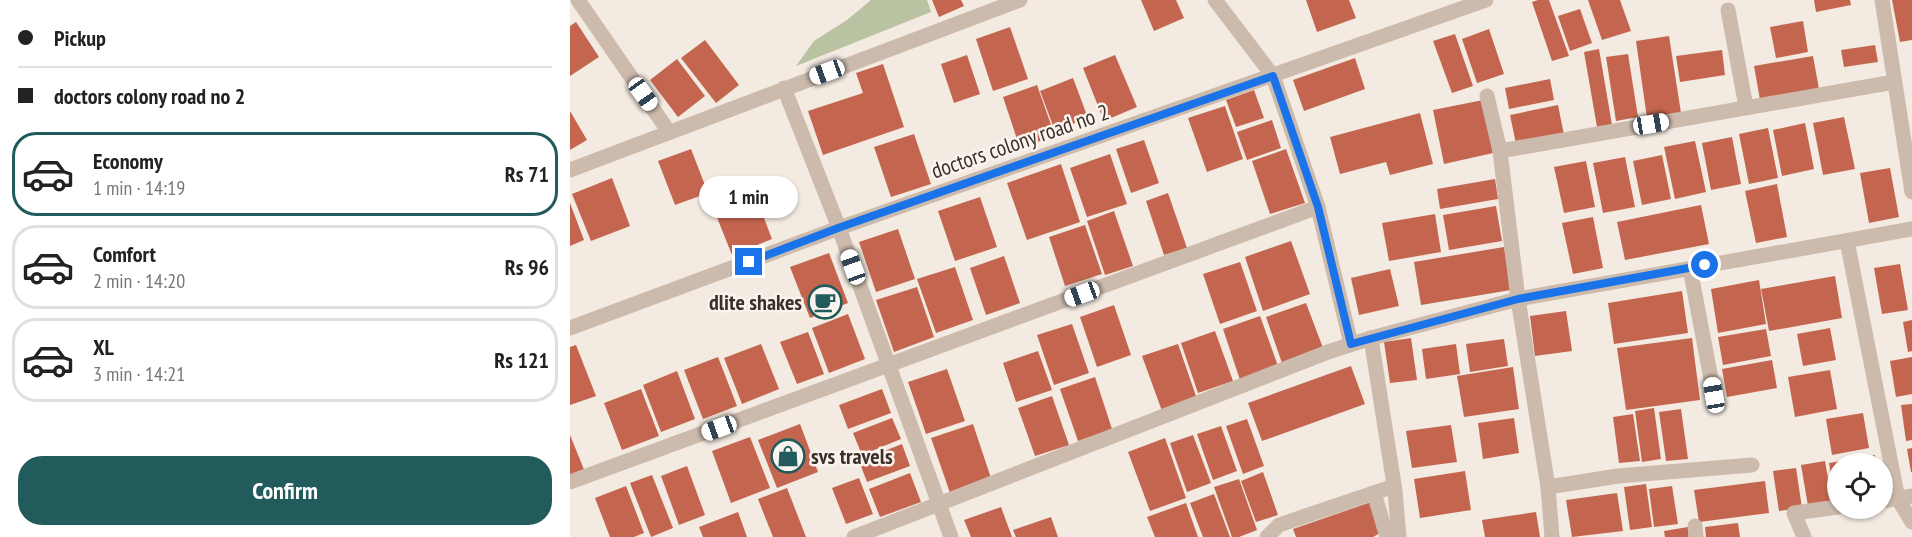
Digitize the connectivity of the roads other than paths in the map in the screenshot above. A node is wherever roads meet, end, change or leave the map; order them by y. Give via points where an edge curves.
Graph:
1 (578, 0) edge
2 (1020, 0) edge
3 (1215, 0) edge
4 (1486, 0) edge
5 (1882, 0) edge
6 (1728, 10) dead end
7 (1273, 76) junction
8 (1894, 82) junction
9 (784, 88) junction
10 (1487, 96) dead end
11 (1746, 107) junction
12 (669, 132) junction
13 (1500, 151) junction
14 (570, 170) edge
15 (1912, 192) edge
16 (1318, 207) junction
17 (838, 228) junction
18 (1912, 229) edge
19 (1847, 241) junction
20 (1690, 268) junction
21 (1518, 299) junction
22 (570, 328) edge
23 (1371, 338) junction
24 (1351, 344) junction
25 (889, 365) junction
26 (1714, 395) dead end
27 (1752, 465) dead end
28 (570, 482) edge
29 (1394, 486) junction
30 (1548, 488) junction
31 (1374, 493) junction
32 (1905, 498) edge
33 (940, 504) junction
34 (1827, 508) edge
35 (1912, 522) edge
36 (1389, 528) edge
37 (854, 537) edge
38 (951, 537) edge
39 (1267, 537) edge
40 (1399, 537) edge
41 (1552, 537) edge
42 (1804, 537) edge

1 - 12 street
2 - 9 street
3 - 7 street
4 - 7 street, doctors colony road no 2
5 - 8 street
6 - 11 street
7 - 16 street
7 - 17 street, doctors colony road no 2
8 - 11 street
8 - 15 street
9 - 12 street
9 - 17 street
10 - 13 street
11 - 13 street
12 - 14 street
13 - 21 street
16 - 24 street
16 - 25 street
17 - 22 street, doctors colony road no 2
17 - 25 street
18 - 19 street
19 - 20 street
19 - 32 street
20 - 21 street
20 - 26 street
21 - 23 street
21 - 30 street
23 - 24 street
23 - 29 street
24 - 33 street
25 - 28 street
25 - 33 street
27 - 30 street via 1618,476
29 - 31 street
29 - 36 street
30 - 41 street
31 - 36 street
31 - 39 street via 1279,525
32 - 35 street
33 - 37 street
33 - 38 street
34 - 42 street via 1794,513
36 - 40 street

